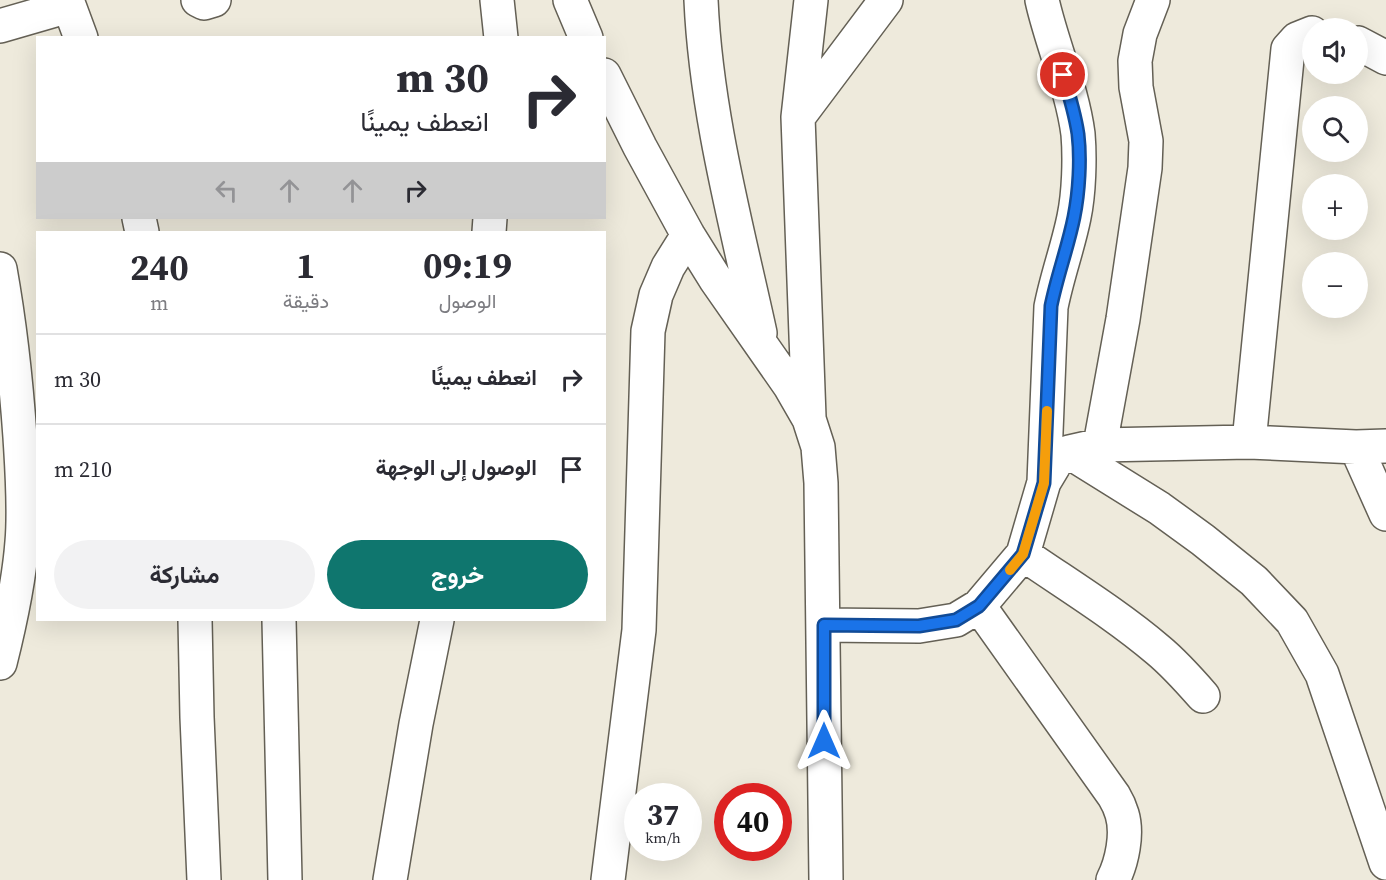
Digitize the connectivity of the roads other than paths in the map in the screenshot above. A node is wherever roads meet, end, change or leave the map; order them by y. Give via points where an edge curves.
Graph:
1 (198, 0) edge
2 (214, 0) edge
3 (497, 0) edge
4 (570, 0) edge
5 (701, 0) edge
6 (811, 0) edge
7 (886, 0) edge
8 (1041, 0) edge
9 (1153, 0) edge
10 (68, 3) edge
11 (0, 26) edge
12 (80, 36) edge
13 (501, 36) edge
14 (585, 36) edge
15 (1302, 37) edge
16 (1368, 48) edge
17 (1386, 58) edge
18 (606, 79) edge
19 (798, 117) junction
20 (688, 235) junction
21 (0, 269) edge
22 (764, 350) junction
23 (809, 419) junction
24 (1250, 442) junction
25 (1371, 446) edge
26 (1085, 448) junction
27 (1044, 483) junction
28 (1386, 514) edge
29 (1023, 554) junction
30 (979, 606) junction
31 (195, 621) edge
32 (279, 621) edge
33 (437, 621) edge
34 (824, 625) junction
35 (0, 663) edge
36 (1203, 696) dead end
37 (1386, 864) edge
38 (204, 880) edge
39 (285, 880) edge
40 (390, 880) edge
41 (608, 880) edge
42 (826, 880) edge
43 (1113, 880) edge
44 (1375, 880) edge

1 - 2 street
3 - 13 street
4 - 14 street
5 - 22 street via 716,135
6 - 19 street
7 - 19 street
8 - 27 street via 1078,134 1074,216 1051,306
9 - 26 street via 1140,34 1135,62 1146,141 1123,319
10 - 11 street
10 - 12 street
15 - 24 street via 1288,49
16 - 17 street
18 - 20 street
19 - 23 street
20 - 22 street
20 - 41 street via 656,295 648,331 639,630
21 - 35 street via 16,387 22,541 13,612
22 - 23 street
23 - 34 street via 818,447 821,483
24 - 25 street
24 - 26 street
25 - 28 street
26 - 27 street via 1056,462
26 - 37 street via 1254,581 1292,621 1322,674
27 - 29 street
29 - 30 street
29 - 36 street via 1160,651
30 - 34 street via 956,620 919,626
30 - 43 street via 1114,796 1124,832
31 - 38 street
32 - 39 street
33 - 40 street
34 - 42 street
37 - 44 street

